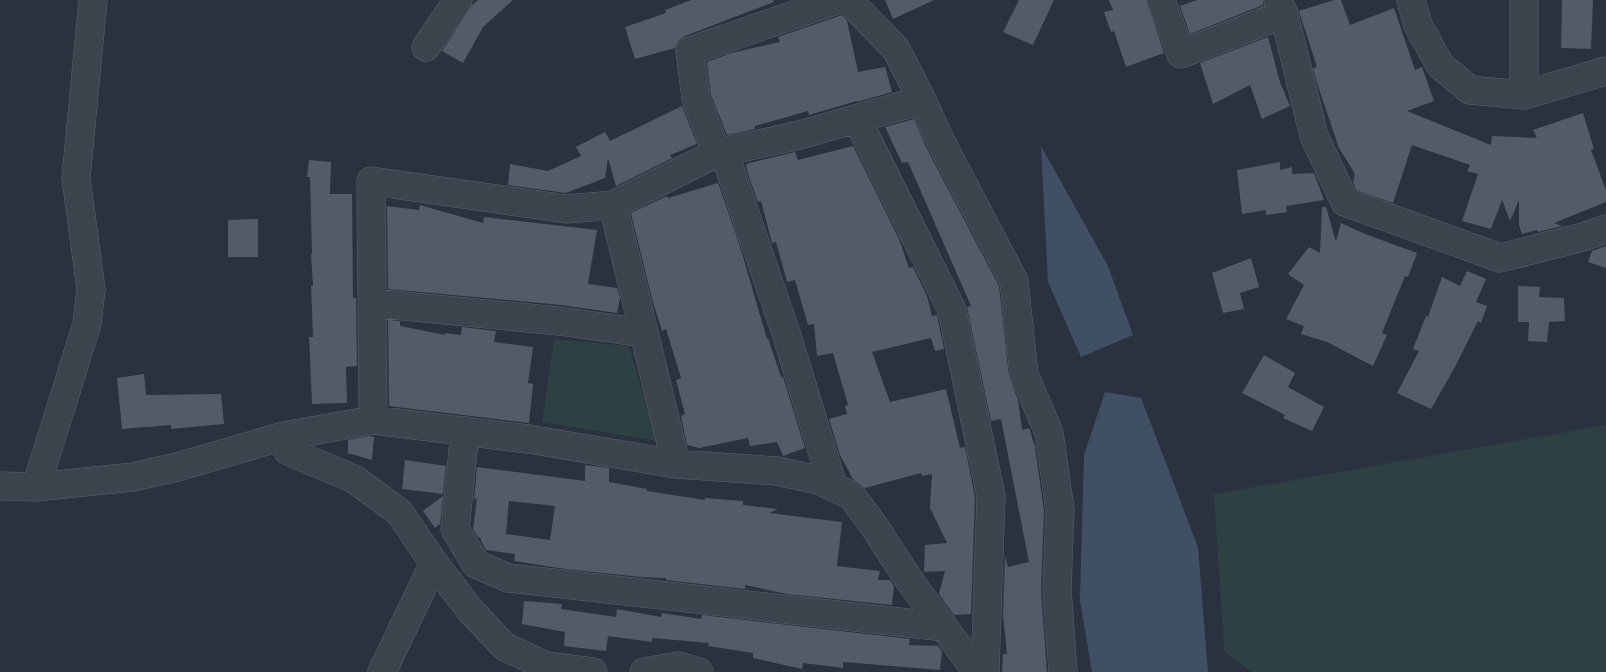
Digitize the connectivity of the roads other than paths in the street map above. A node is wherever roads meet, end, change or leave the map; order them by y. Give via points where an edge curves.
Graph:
1 (94, 0) edge
2 (458, 0) edge
3 (837, 0) edge
4 (854, 0) edge
5 (1161, 0) edge
6 (1411, 0) edge
7 (1524, 0) edge
8 (1281, 7) edge
9 (426, 47) dead end
10 (1606, 71) edge
11 (1524, 95) junction
12 (922, 100) junction
13 (857, 119) junction
14 (721, 152) junction
15 (613, 205) junction
16 (1606, 229) edge
17 (372, 303) junction
18 (644, 333) junction
19 (373, 420) junction
20 (465, 432) junction
21 (284, 436) junction
22 (676, 464) junction
23 (0, 486) edge
24 (833, 486) junction
25 (36, 487) junction
26 (434, 563) junction
27 (944, 627) junction
28 (382, 672) edge
29 (593, 672) edge
30 (644, 672) edge
31 (699, 672) edge
32 (977, 672) edge
33 (985, 672) edge
34 (1063, 672) edge

1 - 25 street via 76,178 91,289 87,324
2 - 9 street
3 - 14 street via 690,51 696,99
4 - 12 street via 855,7 896,49
5 - 8 street via 1181,54
6 - 11 street via 1418,25 1440,65 1470,90
7 - 11 street
8 - 16 street via 1314,136 1345,202 1500,258
10 - 11 street
12 - 13 street
12 - 34 street via 1014,281 1024,374 1049,433 1060,510 1057,589
13 - 14 street via 800,136
13 - 33 street via 952,310 991,496
14 - 15 street
14 - 24 street via 786,333
15 - 17 street via 567,209 371,181
15 - 18 street
17 - 18 street
17 - 19 street
18 - 22 street
19 - 20 street
19 - 21 street
20 - 22 street
20 - 27 street via 455,529 476,564 508,578
21 - 25 street via 133,477
21 - 26 street via 288,451 354,479 399,512
22 - 24 street via 777,471
23 - 25 street
24 - 27 street via 851,495
26 - 28 street
26 - 29 street via 470,610 505,647 546,666
27 - 32 street
30 - 31 street via 678,666

